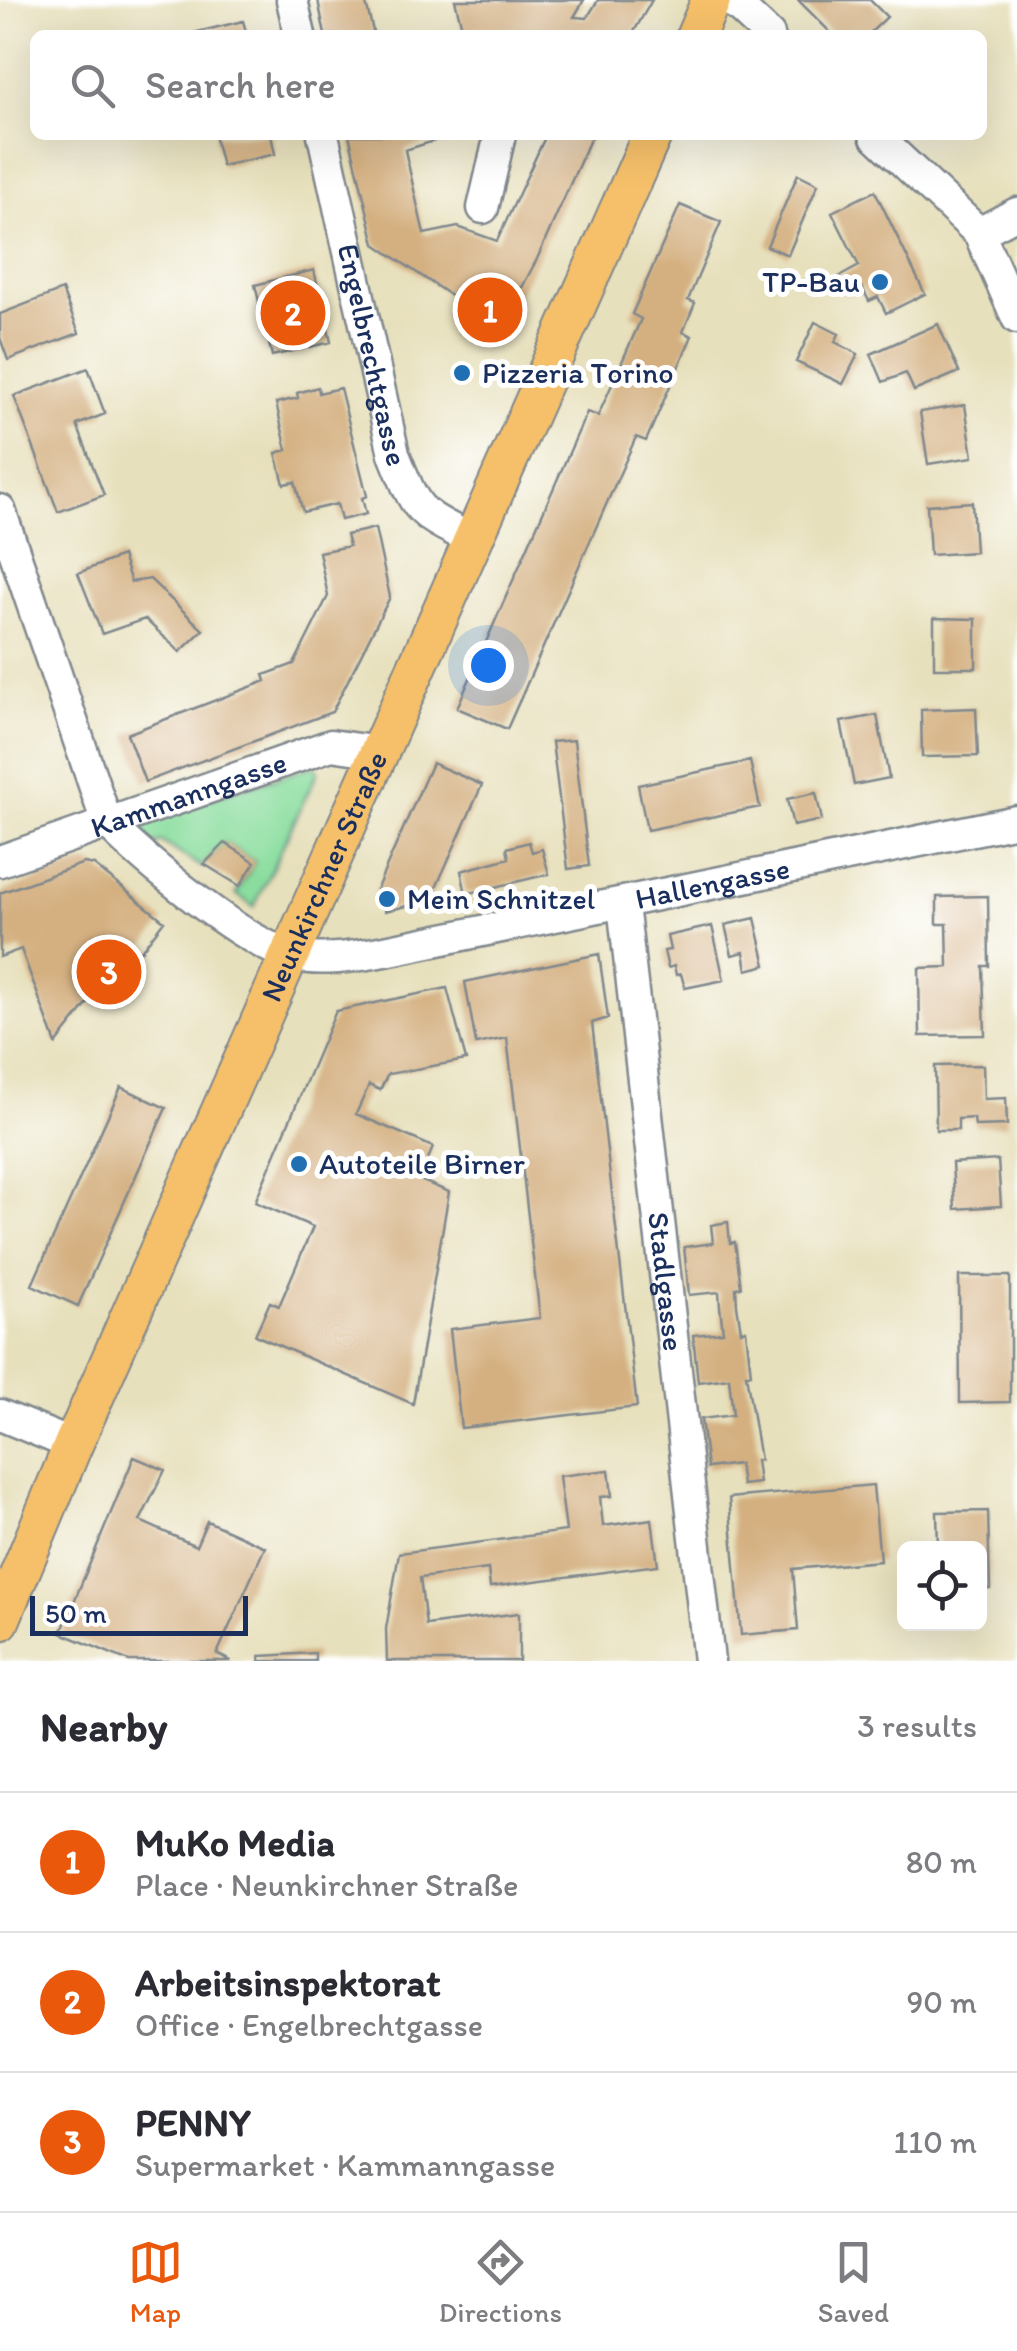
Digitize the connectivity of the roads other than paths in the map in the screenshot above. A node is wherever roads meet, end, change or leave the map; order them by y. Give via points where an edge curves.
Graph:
1 (292, 0) edge
2 (711, 0) edge
3 (727, 0) edge
4 (299, 30) edge
5 (698, 30) edge
6 (764, 30) edge
7 (323, 140) edge
8 (499, 140) edge
9 (650, 140) edge
10 (880, 140) edge
11 (483, 208) dead end
12 (1017, 213) edge
13 (979, 233) junction
14 (1017, 318) edge
15 (0, 510) edge
16 (473, 540) junction
17 (380, 752) junction
18 (1017, 822) edge
19 (107, 823) junction
20 (0, 861) edge
21 (623, 904) junction
22 (290, 955) junction
23 (0, 1415) edge
24 (73, 1445) junction
25 (0, 1621) edge
26 (707, 1660) edge

1 - 4 street
2 - 5 main road
3 - 6 street
7 - 16 street, Engelbrechtgasse via 394,454 425,516
8 - 11 street
9 - 16 main road, Neunkirchner Straße
10 - 13 street
12 - 13 street
13 - 14 street
15 - 19 street
16 - 17 main road, Neunkirchner Straße
17 - 19 street, Kammanngasse via 331,744
17 - 22 main road, Neunkirchner Straße
18 - 21 street, Hallengasse
19 - 20 street, Kammanngasse
19 - 22 street via 205,903
21 - 22 street, Hallengasse via 341,958
21 - 26 street, Stadlgasse
22 - 24 main road, Neunkirchner Straße
23 - 24 street
24 - 25 main road, Neunkirchner Straße

